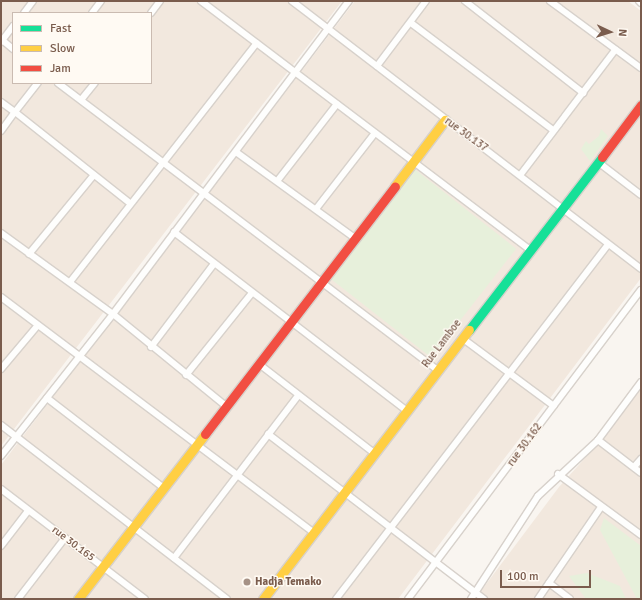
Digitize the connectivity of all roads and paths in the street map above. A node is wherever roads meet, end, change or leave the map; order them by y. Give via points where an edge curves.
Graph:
1 (33, 1) edge
2 (101, 1) edge
3 (160, 1) edge
4 (201, 1) edge
5 (292, 1) edge
6 (349, 1) edge
7 (426, 1) edge
8 (465, 1) edge
9 (550, 1) edge
10 (25, 12) edge
11 (93, 12) edge
12 (152, 12) edge
13 (411, 23) junction
14 (328, 26) junction
15 (12, 27) edge
16 (1, 40) edge
17 (257, 43) junction
18 (12, 48) edge
19 (615, 50) junction
20 (377, 66) junction
21 (641, 68) edge
22 (295, 71) junction
23 (37, 84) edge
24 (59, 84) edge
25 (94, 84) edge
26 (583, 93) junction
27 (81, 100) junction
28 (1, 102) edge
29 (337, 104) junction
30 (641, 105) edge
31 (15, 112) junction
32 (446, 120) junction
33 (553, 130) junction
34 (1, 131) edge
35 (375, 133) junction
36 (236, 152) junction
37 (413, 161) junction
38 (162, 162) junction
39 (598, 162) junction
40 (521, 174) junction
41 (94, 175) junction
42 (278, 180) junction
43 (205, 192) junction
44 (641, 195) edge
45 (130, 203) junction
46 (564, 208) junction
47 (316, 209) junction
48 (174, 232) junction
49 (1, 233) edge
50 (355, 238) junction
51 (608, 244) junction
52 (530, 250) junction
53 (29, 254) junction
54 (213, 265) junction
55 (641, 269) edge
56 (70, 282) junction
57 (322, 282) junction
58 (641, 290) edge
59 (252, 293) junction
60 (1, 297) edge
61 (114, 314) junction
62 (290, 323) junction
63 (38, 325) junction
64 (462, 338) junction
65 (151, 347) junction
66 (80, 357) junction
67 (259, 364) junction
68 (2, 365) edge
69 (438, 370) junction
70 (509, 373) junction
71 (186, 375) junction
72 (641, 382) edge
73 (298, 396) junction
74 (47, 398) junction
75 (554, 406) junction
76 (227, 407) junction
77 (406, 410) junction
78 (1, 425) edge
79 (268, 434) junction
80 (16, 437) junction
81 (598, 440) junction
82 (196, 446) junction
83 (373, 452) junction
84 (1, 456) edge
85 (641, 459) edge
86 (634, 467) junction
87 (641, 473) edge
88 (558, 474) junction
89 (237, 475) junction
90 (164, 488) junction
91 (1, 490) edge
92 (345, 491) junction
93 (601, 507) junction
94 (28, 511) junction
95 (133, 525) junction
96 (390, 529) junction
97 (314, 533) junction
98 (641, 535) edge
99 (65, 538) junction
100 (1, 546) edge
101 (174, 558) junction
102 (435, 564) junction
103 (103, 567) junction
104 (549, 583) junction
105 (476, 593) junction
106 (140, 598) edge
107 (18, 599) edge
108 (78, 599) edge
109 (227, 599) edge
110 (263, 599) edge
111 (336, 599) edge
112 (408, 599) edge
113 (471, 599) edge
114 (484, 599) edge
115 (538, 599) edge
116 (570, 599) edge

1 - 10 street
2 - 11 street
3 - 12 street
4 - 17 street
5 - 14 street, rue 30.137
6 - 14 street
7 - 13 street
8 - 26 street
9 - 19 street
13 - 20 street
13 - 33 street
14 - 20 street, rue 30.137
14 - 22 street
15 - 16 street
16 - 18 street
17 - 22 street
17 - 38 street
19 - 21 street
19 - 26 street
20 - 32 street, rue 30.137
22 - 29 street
22 - 36 street
23 - 31 street
24 - 27 street
25 - 27 street
26 - 33 street
27 - 38 street
28 - 31 street
29 - 35 street
29 - 42 street
30 - 39 street, Rue Lamboe
31 - 34 street
31 - 41 street
32 - 37 street
32 - 40 street, rue 30.137
33 - 40 street
35 - 37 street
35 - 47 street
36 - 42 street
36 - 43 street
37 - 50 street
37 - 52 street
38 - 43 street
38 - 45 street
39 - 44 street
39 - 46 street, Rue Lamboe
40 - 46 street, rue 30.137
41 - 45 street
41 - 53 street
42 - 47 street
43 - 48 street
43 - 57 street
45 - 56 street
46 - 51 street, rue 30.137
46 - 52 street, Rue Lamboe
47 - 50 street
48 - 54 street
48 - 61 street
49 - 53 street
50 - 57 street
51 - 55 street, rue 30.137
51 - 70 street
52 - 64 street, Rue Lamboe
53 - 56 street
54 - 59 street
54 - 65 street
56 - 61 street
57 - 62 street
57 - 69 street
58 - 75 street, rue 30.162
59 - 62 street
59 - 71 street
60 - 63 street
61 - 65 street
61 - 66 street
62 - 67 street
62 - 77 street
63 - 66 street
63 - 68 street
64 - 69 street, Rue Lamboe
64 - 70 street
65 - 71 street
66 - 74 street
66 - 82 street
67 - 73 street
67 - 76 street
69 - 77 street, Rue Lamboe
70 - 75 street
70 - 96 street
71 - 76 street
72 - 81 street
73 - 79 street
73 - 83 street
74 - 80 street
74 - 90 street
75 - 102 street, rue 30.162
76 - 82 street
77 - 83 street, Rue Lamboe
78 - 80 street
79 - 89 street
79 - 92 street
80 - 84 street
80 - 95 street
81 - 86 street
81 - 88 street
82 - 89 street
82 - 90 street
83 - 92 street, Rue Lamboe
85 - 86 street
86 - 87 street
88 - 93 street
88 - 105 street via 538,496
89 - 97 street
89 - 101 street
90 - 95 street
91 - 94 street, rue 30.165
92 - 96 street
92 - 97 street, Rue Lamboe
93 - 98 street
93 - 104 street
94 - 99 street, rue 30.165
94 - 100 street
95 - 101 street
95 - 103 street
96 - 102 street
96 - 111 street
97 - 110 street, Rue Lamboe
99 - 103 street, rue 30.165
99 - 107 street
101 - 109 street
102 - 105 street
102 - 112 street, rue 30.162
103 - 106 street, rue 30.165
103 - 108 street
104 - 115 street
104 - 116 street
105 - 113 street
105 - 114 street

